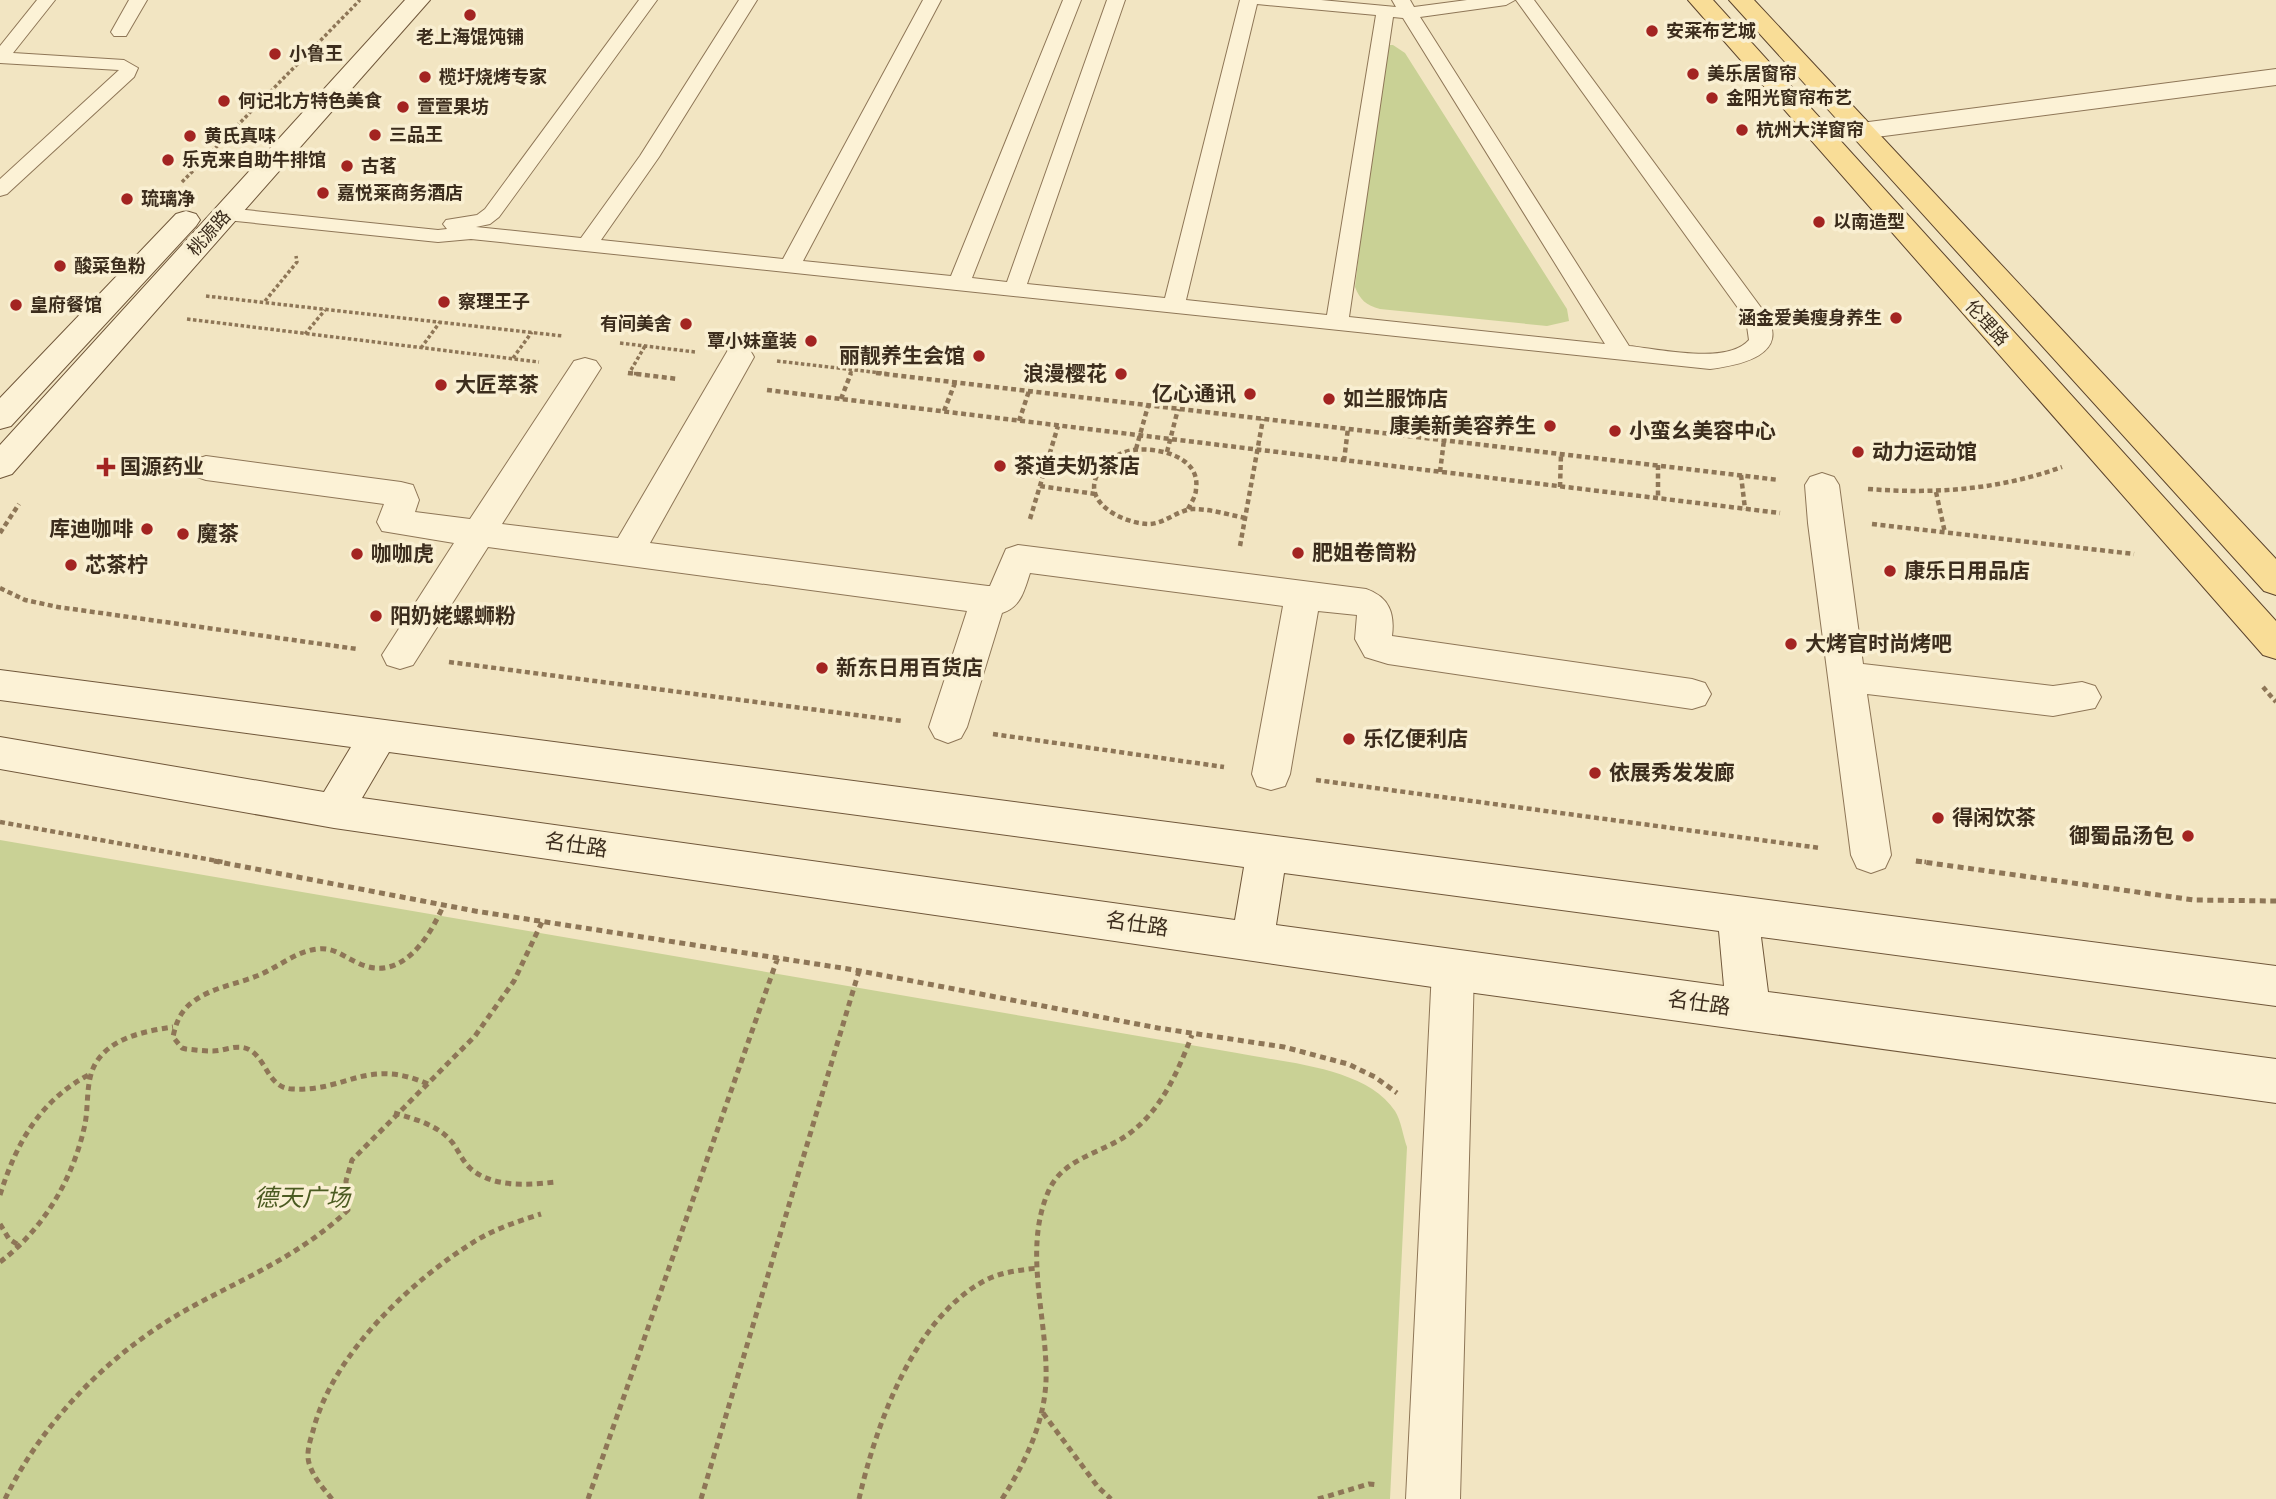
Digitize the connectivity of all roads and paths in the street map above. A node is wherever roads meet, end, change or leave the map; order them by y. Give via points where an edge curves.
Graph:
1 (34, 0) edge
2 (46, 0) edge
3 (138, 0) edge
4 (389, 0) edge
5 (418, 0) edge
6 (648, 0) edge
7 (748, 0) edge
8 (932, 0) edge
9 (1072, 0) edge
10 (1116, 0) edge
11 (1249, 0) edge
12 (1262, 0) edge
13 (1506, 0) edge
14 (1525, 0) edge
15 (1700, 0) edge
16 (1741, 0) edge
17 (1398, 8) edge
18 (120, 32) dead end
19 (0, 38) edge
20 (0, 58) edge
21 (2276, 77) edge
22 (1861, 131) junction
23 (0, 190) edge
24 (231, 209) junction
25 (586, 245) junction
26 (288, 251) dead end
27 (789, 267) junction
28 (959, 283) junction
29 (1015, 289) junction
30 (205, 296) dead end
31 (264, 302) junction
32 (1174, 305) junction
33 (325, 309) junction
34 (186, 319) dead end
35 (441, 321) junction
36 (1337, 324) junction
37 (532, 332) junction
38 (305, 334) junction
39 (571, 337) dead end
40 (609, 342) dead end
41 (645, 346) junction
42 (421, 348) junction
43 (1622, 353) junction
44 (739, 356) junction
45 (513, 358) junction
46 (585, 368) junction
47 (852, 370) junction
48 (630, 373) junction
49 (955, 383) junction
50 (722, 385) junction
51 (1029, 391) junction
52 (841, 399) junction
53 (1148, 406) junction
54 (1178, 409) junction
55 (944, 411) junction
56 (0, 418) edge
57 (1263, 419) junction
58 (1019, 421) junction
59 (1058, 426) junction
60 (1348, 428) junction
61 (1139, 436) junction
62 (1171, 440) junction
63 (1444, 440) junction
64 (1136, 449) junction
65 (1258, 450) junction
66 (1167, 452) junction
67 (1561, 454) junction
68 (2072, 460) dead end
69 (1344, 461) junction
70 (1658, 465) junction
71 (0, 466) edge
72 (205, 468) dead end
73 (1440, 472) junction
74 (1741, 475) junction
75 (1041, 486) junction
76 (1560, 487) junction
77 (1936, 492) junction
78 (1095, 494) junction
79 (1658, 498) junction
80 (1823, 501) junction
81 (1188, 509) junction
82 (1745, 509) junction
83 (1246, 517) junction
84 (1945, 533) junction
85 (478, 534) junction
86 (627, 553) junction
87 (2137, 555) dead end
88 (1018, 558) junction
89 (2276, 582) edge
90 (1232, 585) junction
91 (0, 588) edge
92 (1303, 595) junction
93 (988, 600) junction
94 (2276, 645) edge
95 (400, 655) junction
96 (1846, 677) junction
97 (0, 685) edge
98 (1692, 694) dead end
99 (2082, 697) dead end
100 (948, 727) junction
101 (379, 735) junction
102 (0, 753) edge
103 (1271, 774) junction
104 (334, 811) junction
105 (0, 822) edge
106 (1267, 852) junction
107 (1871, 855) junction
108 (2276, 901) edge
109 (444, 904) junction
110 (1738, 914) junction
111 (542, 922) junction
112 (1252, 941) junction
113 (778, 957) junction
114 (1454, 970) junction
115 (859, 971) junction
116 (2276, 986) edge
117 (1748, 1009) junction
118 (173, 1027) junction
119 (1192, 1035) junction
120 (92, 1073) junction
121 (2276, 1081) edge
122 (428, 1083) junction
123 (1402, 1098) dead end
124 (394, 1113) junction
125 (556, 1182) dead end
126 (0, 1195) edge
127 (541, 1214) dead end
128 (0, 1224) edge
129 (20, 1246) junction
130 (0, 1262) edge
131 (1038, 1268) junction
132 (1042, 1412) junction
133 (1412, 1493) edge
134 (5, 1499) edge
135 (332, 1499) edge
136 (588, 1499) edge
137 (701, 1499) edge
138 (859, 1499) edge
139 (1002, 1499) edge
140 (1111, 1499) edge
141 (1318, 1499) edge

1 - 19 lane
2 - 20 lane
3 - 18 lane
4 - 56 street, 桃源路
5 - 24 street, 桃源路
6 - 24 lane via 483,220 447,225
7 - 25 lane via 649,157
8 - 27 lane
9 - 28 lane
10 - 29 lane
11 - 32 lane
12 - 17 lane
13 - 17 lane
14 - 43 lane via 1757,318 1762,331 1756,348 1741,358 1710,362
15 - 94 main road, 伦理路
16 - 22 main road, 伦理路
17 - 36 lane
17 - 43 lane
20 - 23 lane via 129,68
21 - 22 street
22 - 89 main road, 伦理路
24 - 25 lane via 438,236 471,233
24 - 71 street, 桃源路
25 - 27 lane
26 - 31 path via 297,262
27 - 28 lane
28 - 29 lane
29 - 32 lane
30 - 31 path
31 - 33 path
32 - 36 lane
33 - 35 path
33 - 38 path
34 - 38 path
35 - 37 path
35 - 42 path
36 - 43 lane
37 - 39 path
37 - 45 path
38 - 42 path
40 - 41 path
41 - 44 path
41 - 48 path
42 - 45 path
44 - 47 path
44 - 50 street
45 - 46 path
46 - 48 path
46 - 85 street
47 - 49 path
47 - 52 path
48 - 50 path
49 - 51 path
49 - 55 path
50 - 52 path
50 - 86 street
51 - 53 path
51 - 58 path
52 - 55 path
53 - 54 path
53 - 61 path
54 - 57 path
54 - 62 path
55 - 58 path
57 - 60 path
57 - 65 path
58 - 59 path
59 - 61 path
59 - 75 path
60 - 63 path
60 - 69 path
61 - 62 path
61 - 64 path
62 - 65 path
62 - 66 path
63 - 67 path
63 - 73 path
64 - 66 path
64 - 78 path via 1100,469
65 - 69 path
65 - 83 path
66 - 81 path via 1191,466 1197,477 1199,488
67 - 70 path
67 - 76 path
68 - 77 path via 2013,485
69 - 73 path
70 - 74 path
70 - 79 path
72 - 85 street via 401,494 394,522
73 - 76 path
74 - 80 path
74 - 82 path
75 - 78 path
75 - 88 path
76 - 79 path
77 - 80 path
77 - 84 path
78 - 81 path via 1106,510 1126,522 1160,523
79 - 82 path
80 - 82 path
80 - 84 path
80 - 96 street
81 - 83 path
83 - 90 path
84 - 87 path
85 - 86 street
85 - 95 street
86 - 93 street
88 - 90 street
88 - 93 street via 1005,595
90 - 92 street
91 - 95 path via 25,600 58,607
92 - 98 street via 1366,603 1376,617 1373,639 1388,650
92 - 103 street
93 - 100 street
95 - 100 path
96 - 99 street via 2053,701
96 - 107 street
97 - 101 street
100 - 103 path
101 - 104 street
101 - 106 street
102 - 104 street, 名仕路
103 - 107 path
104 - 112 street, 名仕路
105 - 109 path
106 - 110 street
106 - 112 street
107 - 108 path via 2194,900
109 - 111 path
109 - 118 path via 431,935 406,960 374,969 344,952 313,950 260,975 205,993 190,1003
110 - 116 street
110 - 117 street
111 - 113 path
111 - 122 path via 530,954 487,1019 462,1052
112 - 114 street, 名仕路
113 - 115 path
113 - 136 path
114 - 117 street, 名仕路
114 - 133 street
115 - 119 path
115 - 137 path
117 - 121 street, 名仕路
118 - 120 path via 114,1045
118 - 122 path via 173,1037 182,1048 218,1051 237,1045 254,1052 271,1079 289,1089 383,1070
119 - 123 path via 1325,1057 1360,1069 1388,1084
119 - 131 path via 1168,1091 1148,1117 1128,1134 1083,1157 1050,1189 1038,1241
120 - 126 path via 65,1087 37,1114
120 - 129 path via 79,1149 50,1206
122 - 124 path
124 - 125 path via 432,1125 454,1144 462,1161 490,1179 523,1185
124 - 134 path via 350,1161 344,1179 348,1210 334,1225 290,1257 172,1318 103,1369 40,1441
127 - 135 path via 475,1241 398,1303 367,1336 323,1399 311,1436 308,1461
128 - 129 path
129 - 130 path
131 - 132 path via 1045,1343
131 - 138 path via 1009,1271 981,1283 926,1336 883,1420
132 - 139 path via 1035,1440
132 - 140 path
133 - 141 path via 1369,1484

